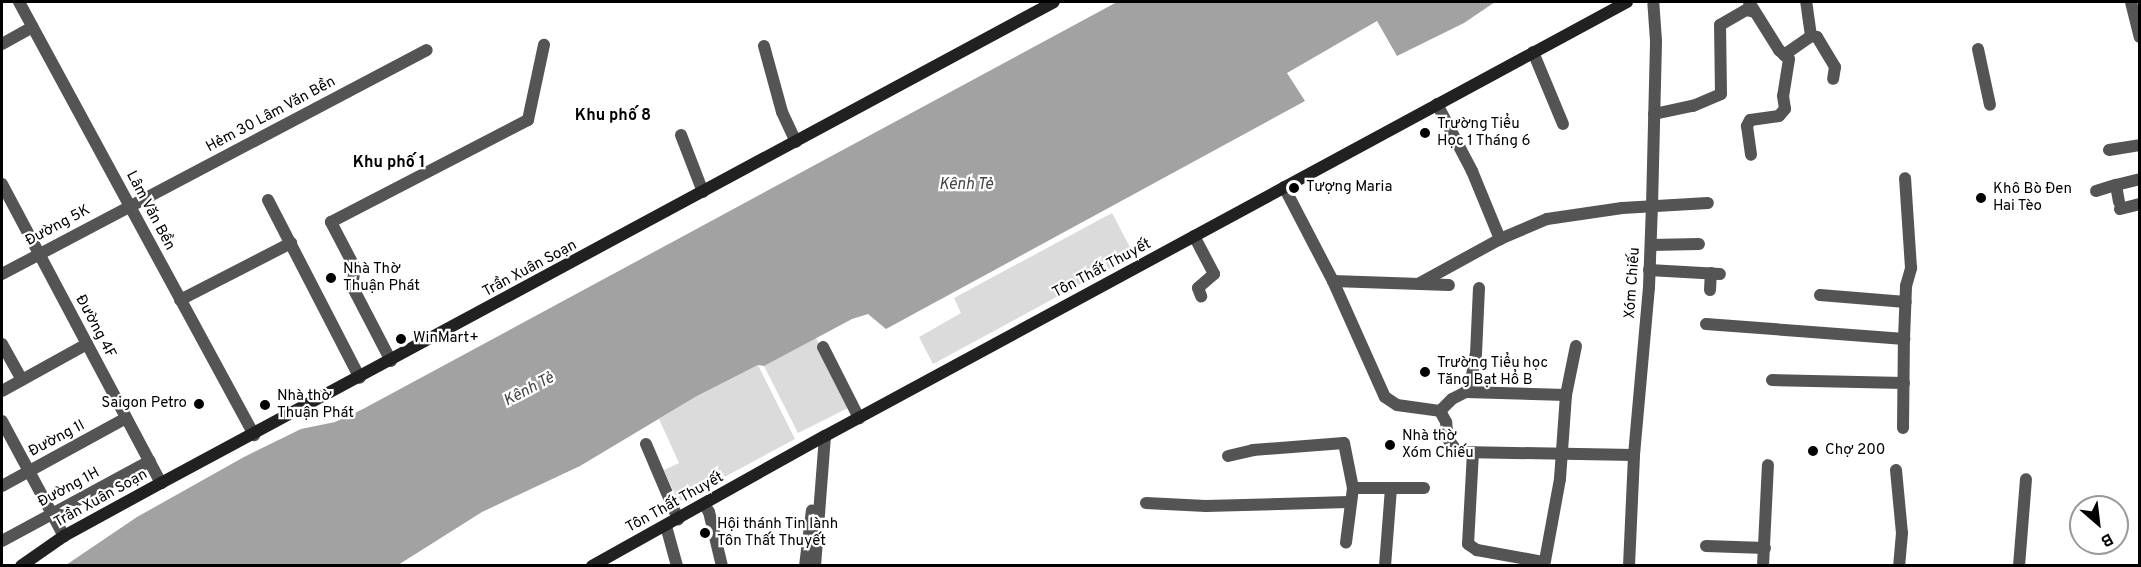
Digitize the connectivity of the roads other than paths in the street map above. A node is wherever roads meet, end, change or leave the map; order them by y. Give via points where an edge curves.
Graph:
1 (19, 2) edge
2 (1054, 2) edge
3 (1627, 2) edge
4 (1653, 2) edge
5 (1806, 2) edge
6 (2131, 2) edge
7 (1752, 7) edge
8 (33, 27) junction
9 (1811, 36) junction
10 (2139, 38) edge
11 (2, 44) edge
12 (544, 45) dead end
13 (764, 46) dead end
14 (1978, 49) dead end
15 (426, 50) dead end
16 (1533, 52) junction
17 (1784, 55) junction
18 (1833, 79) dead end
19 (1437, 104) junction
20 (1990, 105) dead end
21 (1654, 114) junction
22 (1563, 124) dead end
23 (681, 135) dead end
24 (796, 142) junction
25 (2139, 146) edge
26 (2109, 150) dead end
27 (1751, 155) dead end
28 (1905, 178) dead end
29 (2139, 179) edge
30 (2, 184) edge
31 (2116, 184) junction
32 (1284, 187) junction
33 (2096, 191) dead end
34 (703, 192) junction
35 (268, 200) dead end
36 (1708, 203) dead end
37 (2139, 204) edge
38 (129, 205) junction
39 (1652, 206) junction
40 (1194, 236) junction
41 (1500, 239) junction
42 (291, 243) junction
43 (1700, 244) dead end
44 (1651, 245) junction
45 (39, 254) junction
46 (1649, 270) junction
47 (2, 274) edge
48 (1333, 281) junction
49 (1420, 283) junction
50 (1449, 285) dead end
51 (1479, 288) dead end
52 (1710, 290) dead end
53 (1201, 296) dead end
54 (1820, 296) dead end
55 (180, 300) junction
56 (1906, 302) junction
57 (1706, 324) dead end
58 (1904, 339) junction
59 (2, 344) edge
60 (87, 344) junction
61 (823, 346) dead end
62 (1576, 346) dead end
63 (390, 361) junction
64 (360, 378) junction
65 (22, 380) junction
66 (1772, 380) dead end
67 (1904, 383) junction
68 (2, 391) edge
69 (1466, 392) junction
70 (1566, 395) junction
71 (1440, 411) junction
72 (126, 418) junction
73 (859, 418) junction
74 (2, 421) edge
75 (1903, 428) dead end
76 (254, 435) junction
77 (822, 438) junction
78 (646, 444) dead end
79 (1473, 452) junction
80 (1560, 455) junction
81 (1634, 455) junction
82 (1228, 456) dead end
83 (150, 461) junction
84 (1768, 465) dead end
85 (1896, 470) dead end
86 (29, 471) junction
87 (2026, 479) dead end
88 (161, 483) junction
89 (2, 486) edge
90 (1353, 488) junction
91 (1391, 488) junction
92 (1424, 488) dead end
93 (1349, 502) junction
94 (1146, 503) dead end
95 (704, 504) junction
96 (52, 514) junction
97 (678, 519) junction
98 (666, 526) junction
99 (64, 536) junction
100 (2, 540) edge
101 (1346, 543) dead end
102 (1706, 546) dead end
103 (1764, 548) junction
104 (1544, 564) edge
105 (21, 566) edge
106 (592, 566) edge
107 (677, 566) edge
108 (722, 566) edge
109 (805, 566) edge
110 (815, 566) edge
111 (1385, 566) edge
112 (1629, 566) edge
113 (1762, 566) edge
114 (1899, 566) edge
115 (2019, 566) edge

1 - 8 street, Lâm Văn Bền
2 - 24 main road, Trần Xuân Soạn
3 - 16 main road, Tôn Thất Thuyết
4 - 21 street, Xóm Chiếu
5 - 9 street
6 - 10 street
7 - 17 street
7 - 21 street via 1720,25 1721,94 1693,106
8 - 11 street
8 - 38 street, Lâm Văn Bền
9 - 17 street
9 - 18 street via 1817,37 1835,67
12 - 63 street via 528,120 331,222 355,268 352,286
13 - 24 street via 782,112
14 - 20 street
15 - 38 street, Hẻm 30 Lâm Văn Bền
16 - 19 main road, Tôn Thất Thuyết
16 - 22 street
17 - 27 street via 1789,59 1783,96 1785,109 1779,116 1750,120 1747,126
19 - 32 main road, Tôn Thất Thuyết
19 - 41 street via 1472,171
21 - 39 street, Xóm Chiếu
23 - 34 street
24 - 34 main road, Trần Xuân Soạn
25 - 26 street
28 - 56 street via 1911,268
29 - 31 street
30 - 45 street, Đường 4F
31 - 33 street
31 - 37 street via 2120,206
32 - 40 main road, Tôn Thất Thuyết
32 - 48 street
34 - 63 main road, Trần Xuân Soạn
35 - 42 street
36 - 39 street
38 - 45 street, Đường 5K
38 - 55 street, Lâm Văn Bền
39 - 41 street via 1547,219
39 - 44 street, Xóm Chiếu
40 - 53 street via 1214,274 1198,288
40 - 73 main road, Tôn Thất Thuyết
41 - 49 street
42 - 55 street
42 - 64 street
43 - 44 street
44 - 46 street, Xóm Chiếu
45 - 47 street, Đường 5K
45 - 60 street, Đường 4F
46 - 52 street via 1715,274
46 - 81 street, Xóm Chiếu
48 - 49 street
48 - 71 street via 1385,397 1397,405
49 - 50 street
51 - 69 street via 1476,354
54 - 56 street
55 - 76 street, Lâm Văn Bền
56 - 58 street
57 - 58 street
58 - 67 street
59 - 65 street
60 - 65 street
60 - 72 street, Đường 4F
61 - 73 street
62 - 70 street
63 - 64 main road, Trần Xuân Soạn
64 - 76 main road, Trần Xuân Soạn
65 - 68 street
66 - 67 street
67 - 75 street
69 - 70 street
69 - 71 street
70 - 80 street
71 - 79 street via 1448,439 1456,450
72 - 83 street, Đường 4F
72 - 86 street, Đường 1I
73 - 77 main road, Tôn Thất Thuyết
74 - 86 street
76 - 88 main road, Trần Xuân Soạn
77 - 95 main road, Tôn Thất Thuyết
77 - 109 street
77 - 110 street
78 - 97 street
79 - 80 street
79 - 104 street via 1468,544
80 - 81 street
80 - 104 street via 1560,479
81 - 112 street, Xóm Chiếu
82 - 90 street via 1253,450 1344,443
83 - 88 street, Đường 4F
83 - 96 street, Đường 1H
84 - 103 street
85 - 114 street via 1902,533
86 - 89 street, Đường 1I
86 - 96 street
87 - 115 street
88 - 99 main road, Trần Xuân Soạn
90 - 91 street
90 - 93 street
91 - 92 street
91 - 111 street
93 - 94 street via 1206,506
93 - 101 street
95 - 97 main road, Tôn Thất Thuyết
95 - 108 street
96 - 99 street
96 - 100 street, Đường 1H
97 - 98 main road, Tôn Thất Thuyết
98 - 106 main road, Tôn Thất Thuyết
98 - 107 street
99 - 105 main road, Trần Xuân Soạn
102 - 103 street
103 - 113 street

